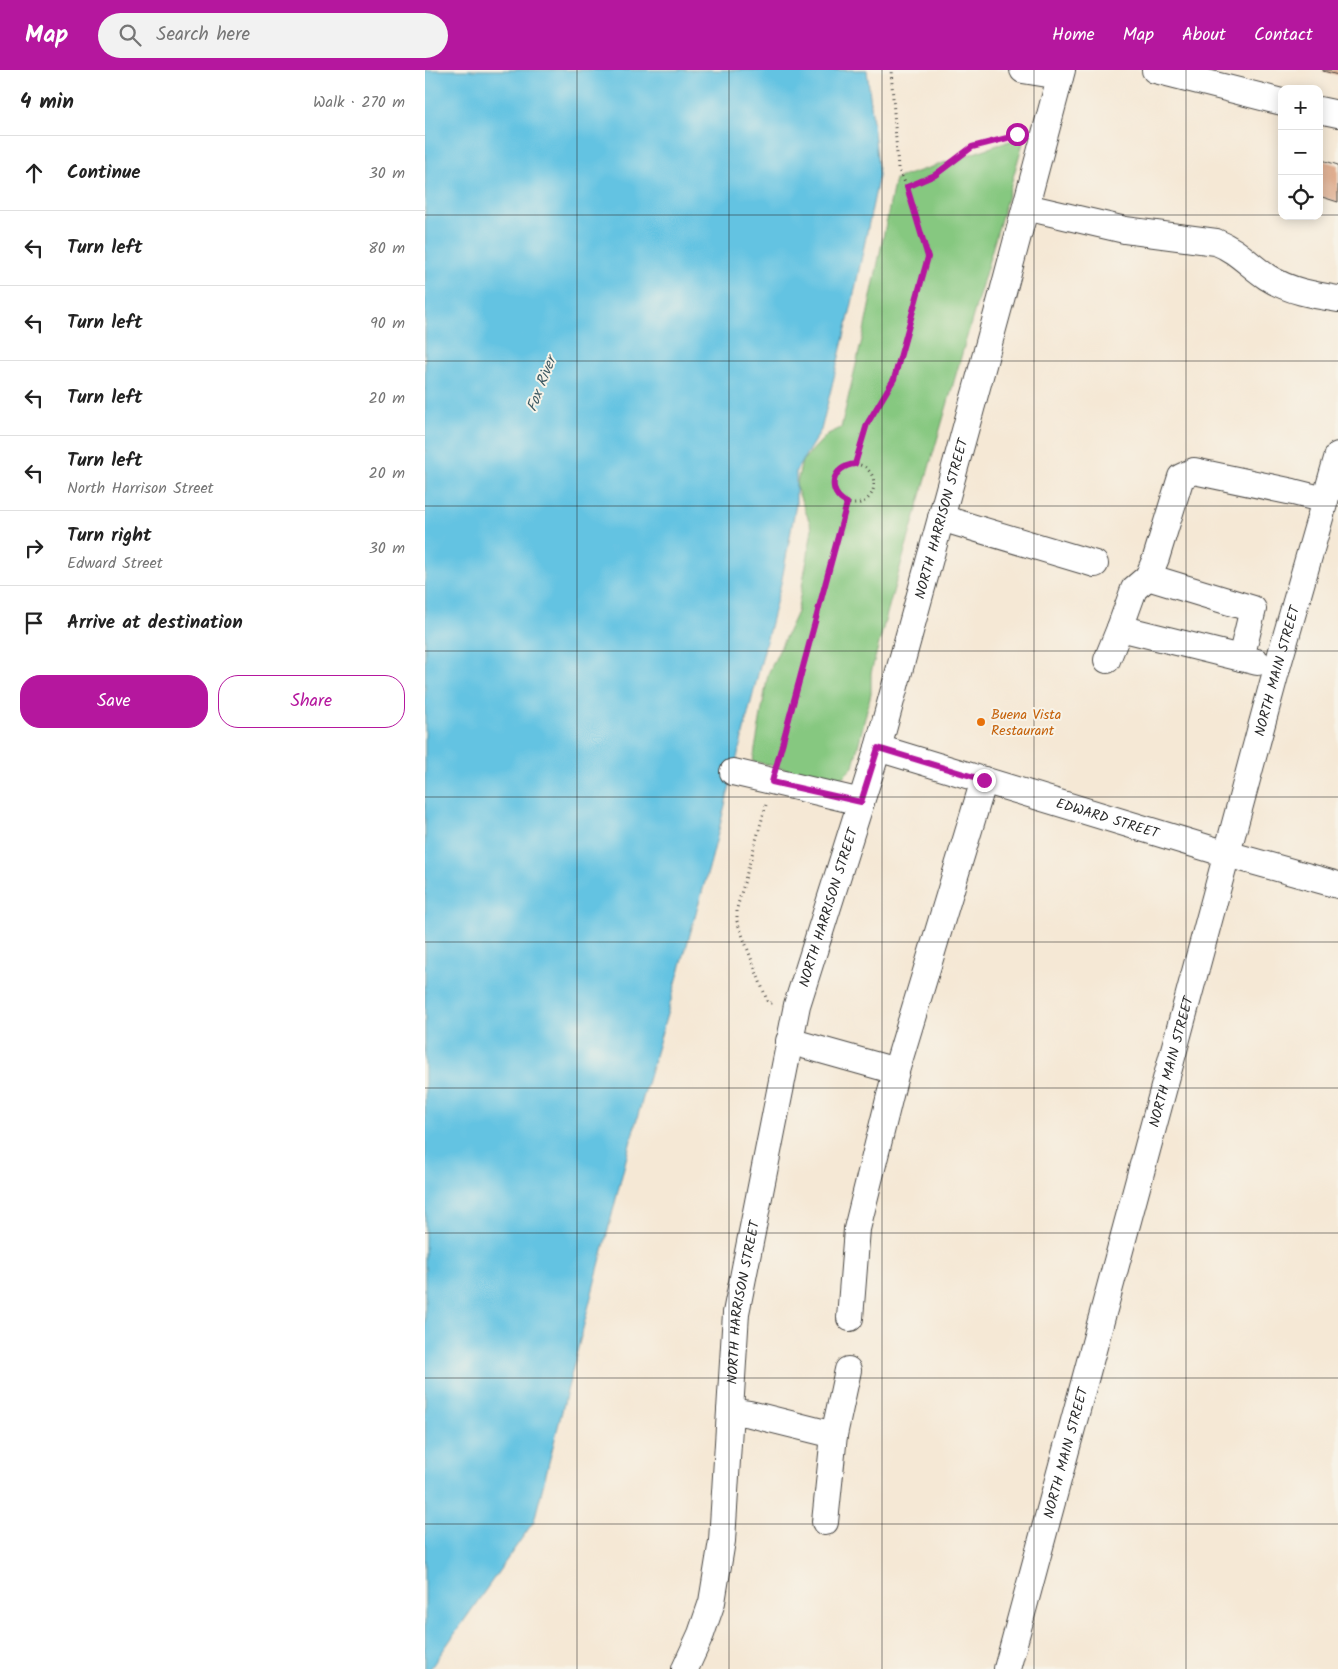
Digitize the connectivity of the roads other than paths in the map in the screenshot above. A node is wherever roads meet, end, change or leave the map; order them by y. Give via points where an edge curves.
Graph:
1 (1023, 70) edge
2 (1155, 70) edge
3 (1061, 73) edge
4 (1278, 101) edge
5 (1323, 111) edge
6 (1338, 114) edge
7 (1026, 206) junction
8 (1338, 299) edge
9 (1338, 455) edge
10 (1325, 500) junction
11 (941, 518) junction
12 (1095, 564) dead end
13 (1148, 576) junction
14 (1120, 628) junction
15 (1241, 658) junction
16 (1107, 660) dead end
17 (1277, 668) junction
18 (878, 748) junction
19 (733, 772) dead end
20 (984, 780) junction
21 (861, 802) junction
22 (1227, 854) junction
23 (1338, 885) edge
24 (789, 1041) junction
25 (897, 1072) junction
26 (850, 1318) dead end
27 (848, 1370) dead end
28 (731, 1411) junction
29 (834, 1435) junction
30 (825, 1522) dead end
31 (685, 1669) edge
32 (1007, 1669) edge

1 - 3 street
2 - 4 street
3 - 7 street, NORTH HARRISON STREET
5 - 6 street
7 - 8 street via 1125,230 1216,242 1229,246 1267,277 1288,287
7 - 11 street, NORTH HARRISON STREET
9 - 10 street, NORTH MAIN STREET
10 - 13 street via 1194,471 1181,476
10 - 17 street, NORTH MAIN STREET
11 - 12 street
11 - 18 street, NORTH HARRISON STREET
13 - 14 street via 1134,589
13 - 15 street via 1253,609
14 - 15 street
14 - 16 street
15 - 17 street
17 - 22 street, NORTH MAIN STREET
18 - 20 street, EDWARD STREET
18 - 21 street, NORTH HARRISON STREET
19 - 21 street
20 - 22 street, EDWARD STREET
20 - 25 street
21 - 24 street, NORTH HARRISON STREET
22 - 23 street, EDWARD STREET
22 - 32 street, NORTH MAIN STREET
24 - 25 street
24 - 28 street, NORTH HARRISON STREET via 736,1313
25 - 26 street via 857,1229
27 - 29 street
28 - 29 street
28 - 31 street, NORTH HARRISON STREET via 722,1541 712,1602
29 - 30 street

